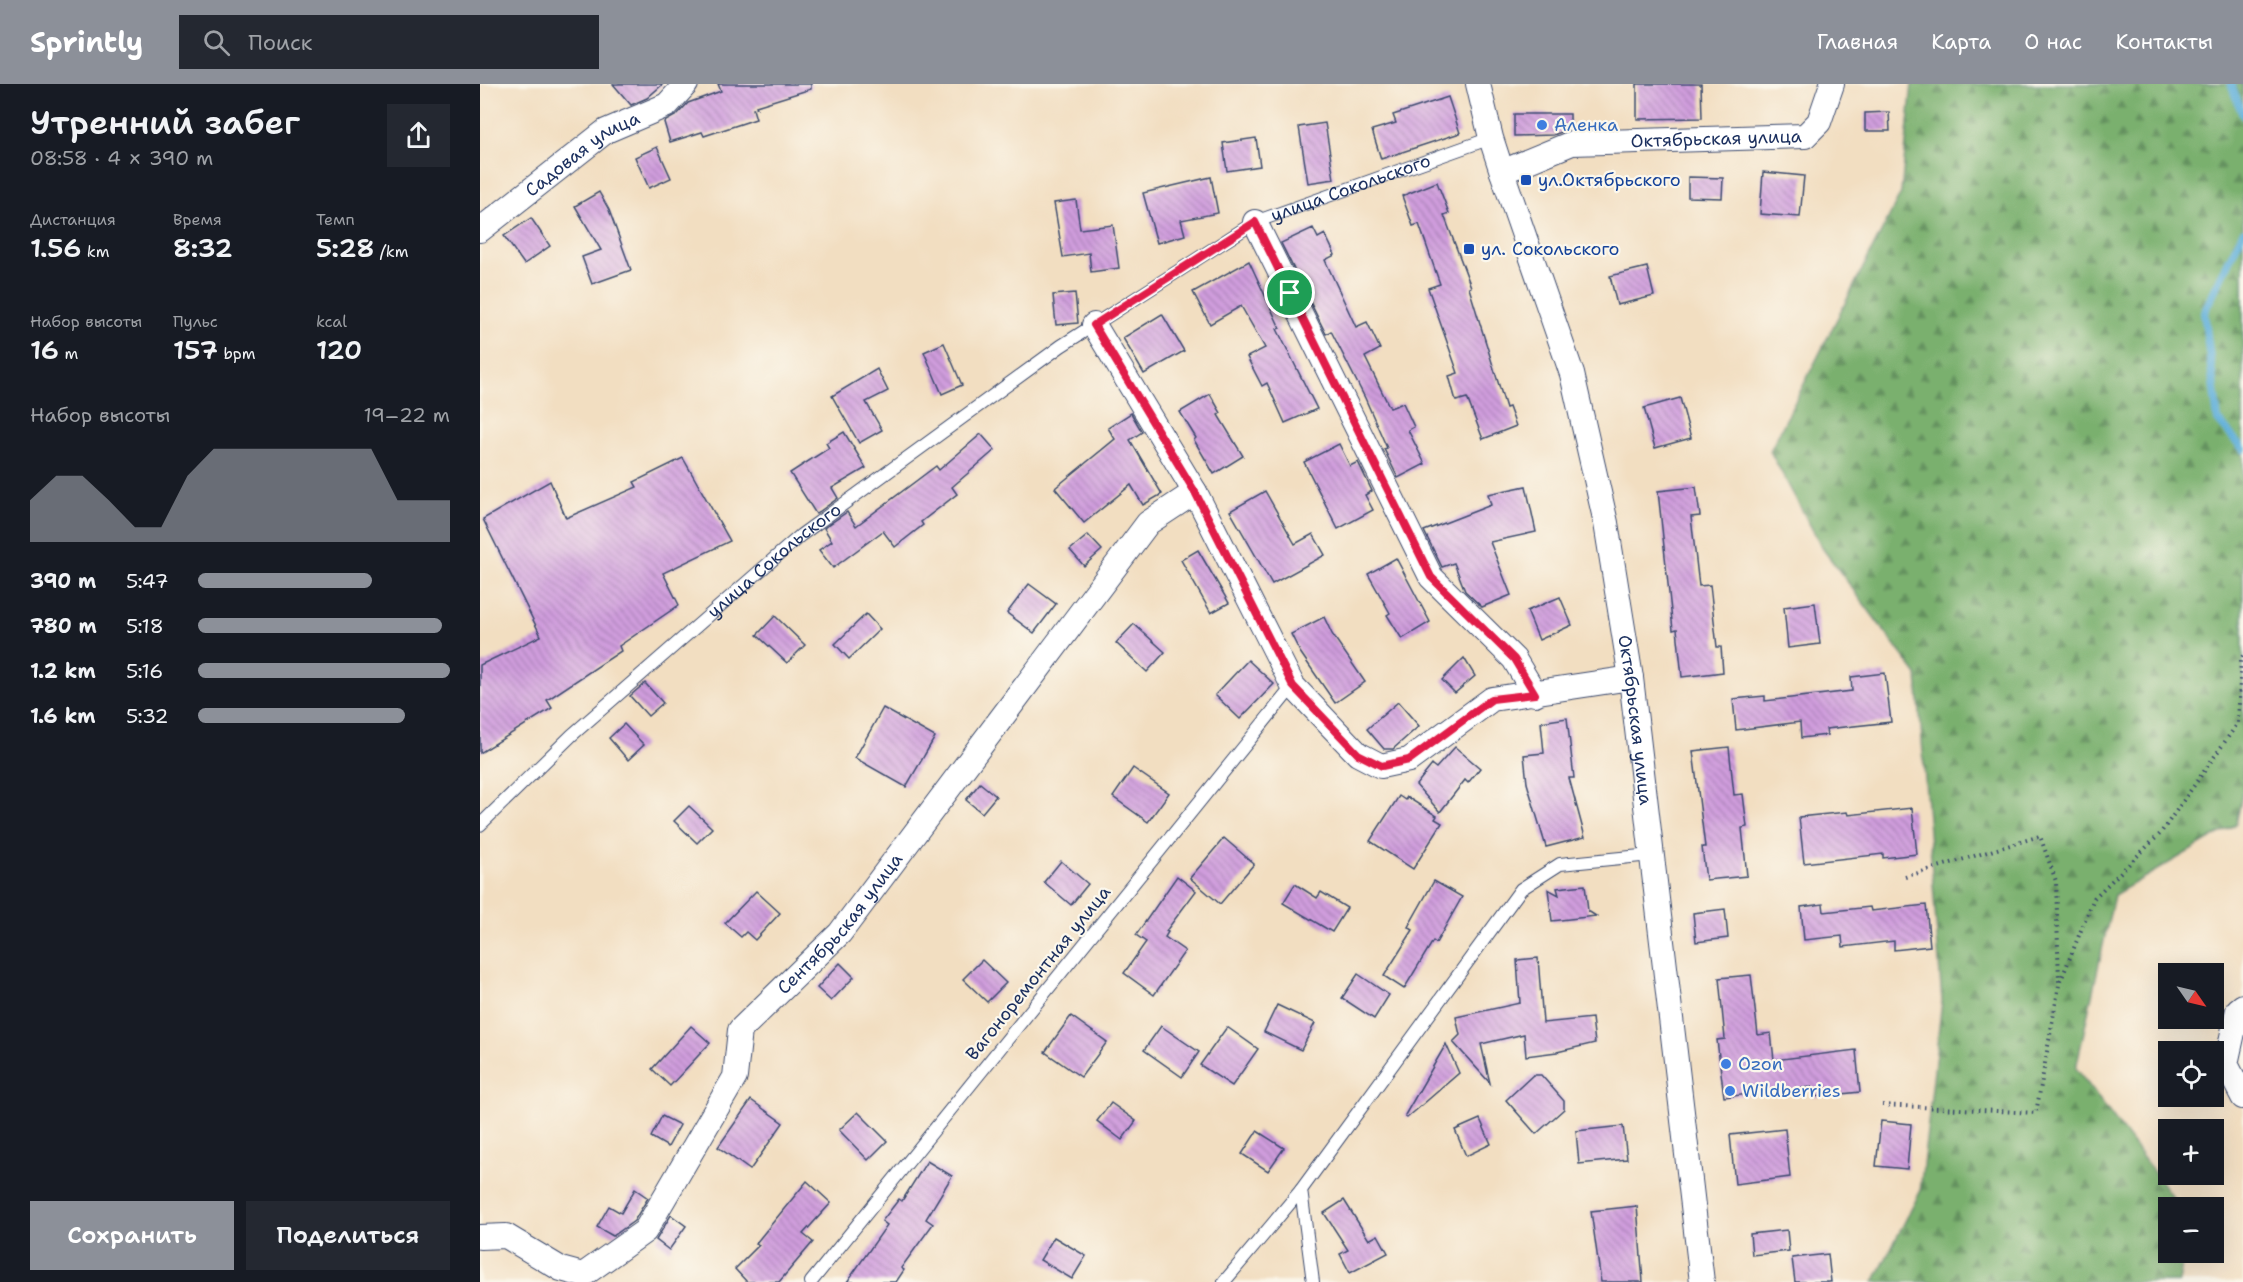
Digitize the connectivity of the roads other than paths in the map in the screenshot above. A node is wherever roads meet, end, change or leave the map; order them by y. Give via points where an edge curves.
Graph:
1 (686, 84) edge
2 (1478, 84) edge
3 (1832, 84) edge
4 (1491, 138) junction
5 (1502, 172) junction
6 (1255, 222) junction
7 (480, 230) edge
8 (1094, 325) junction
9 (1195, 492) junction
10 (1630, 678) junction
11 (1293, 686) junction
12 (1535, 694) junction
13 (480, 825) edge
14 (1651, 855) junction
15 (2243, 1006) edge
16 (2243, 1097) edge
17 (1301, 1190) junction
18 (480, 1237) edge
19 (811, 1282) edge
20 (1224, 1282) edge
21 (1313, 1282) edge
22 (1702, 1282) edge

1 - 7 street, Садовая улица via 667,105 606,131
2 - 4 street, Октябрьская улица
3 - 5 street, Октябрьская улица via 1819,122 1805,136 1572,143
4 - 5 street, Октябрьская улица
4 - 6 lane, улица Сокольского
5 - 10 street, Октябрьская улица via 1572,374 1606,523
6 - 8 lane, улица Сокольского
6 - 12 street via 1431,577 1514,659
8 - 9 street
8 - 13 lane, улица Сокольского via 801,535 572,735
9 - 11 street
9 - 18 street, Сентябрьская улица via 1148,524 840,933 740,1030 735,1077 645,1231 583,1275 561,1269 507,1236
10 - 12 street
10 - 14 street, Октябрьская улица
11 - 12 street via 1358,754 1382,766 1409,760 1492,699
11 - 19 lane, Вагоноремонтная улица
14 - 17 lane via 1560,864 1521,889
14 - 22 street, Октябрьская улица
15 - 16 street via 2238,1010 2226,1064
17 - 20 lane
17 - 21 lane

